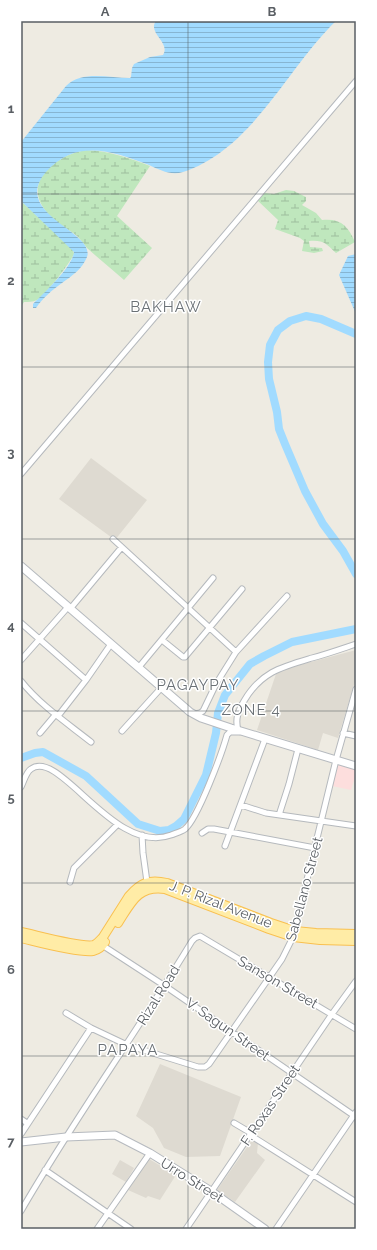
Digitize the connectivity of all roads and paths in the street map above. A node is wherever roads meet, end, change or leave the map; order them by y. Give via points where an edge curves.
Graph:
1 (356, 80) edge
2 (21, 474) edge
3 (113, 539) dead end
4 (121, 548) junction
5 (21, 566) edge
6 (213, 578) dead end
7 (242, 590) dead end
8 (287, 596) dead end
9 (69, 608) junction
10 (188, 609) junction
11 (21, 623) edge
12 (210, 628) junction
13 (40, 640) junction
14 (162, 640) junction
15 (111, 644) junction
16 (356, 644) edge
17 (236, 652) junction
18 (21, 660) edge
19 (139, 667) junction
20 (86, 680) junction
21 (21, 681) edge
22 (162, 687) junction
23 (355, 693) edge
24 (193, 714) junction
25 (57, 715) junction
26 (122, 731) dead end
27 (241, 731) junction
28 (40, 733) dead end
29 (343, 733) junction
30 (356, 736) edge
31 (265, 739) junction
32 (91, 742) dead end
33 (298, 749) junction
34 (336, 760) junction
35 (356, 766) edge
36 (21, 787) edge
37 (241, 805) junction
38 (279, 815) junction
39 (322, 820) junction
40 (118, 824) junction
41 (356, 826) edge
42 (232, 831) junction
43 (202, 833) dead end
44 (142, 836) junction
45 (225, 846) dead end
46 (315, 848) junction
47 (70, 882) dead end
48 (148, 882) junction
49 (208, 901) junction
50 (21, 932) edge
51 (294, 934) junction
52 (200, 936) joint
53 (352, 937) edge
54 (21, 938) edge
55 (47, 941) junction
56 (101, 944) junction
57 (269, 976) junction
58 (356, 981) edge
59 (165, 986) junction
60 (66, 1013) dead end
61 (332, 1014) junction
62 (92, 1028) junction
63 (356, 1028) edge
64 (231, 1031) junction
65 (127, 1045) junction
66 (292, 1073) junction
67 (355, 1115) edge
68 (21, 1119) edge
69 (234, 1123) dead end
70 (27, 1124) junction
71 (21, 1134) edge
72 (251, 1134) junction
73 (66, 1137) junction
74 (21, 1142) edge
75 (150, 1154) junction
76 (45, 1170) junction
77 (313, 1176) junction
78 (211, 1191) junction
79 (356, 1202) edge
80 (21, 1211) edge
81 (108, 1213) junction
82 (98, 1229) edge
83 (131, 1229) edge
84 (186, 1229) edge
85 (265, 1229) edge
86 (276, 1229) edge

1 - 2 street
3 - 4 street
4 - 9 street
4 - 10 street
5 - 9 street
6 - 10 street
7 - 12 street
8 - 17 street
9 - 13 street
9 - 15 street
10 - 12 street
10 - 14 street
11 - 13 street
12 - 14 street via 185,657
12 - 17 street
13 - 18 street
13 - 20 street
14 - 19 street
15 - 19 street
15 - 20 street
16 - 27 street via 284,666 267,675 253,686 241,705 236,716
17 - 24 street via 203,711
19 - 22 street
20 - 25 street
21 - 25 street
22 - 24 street via 183,708
22 - 26 street
23 - 29 street, Sabellano Street
24 - 27 street
25 - 28 street
25 - 32 street
27 - 31 street
27 - 44 street via 230,732 227,735 205,793 186,829 166,837
29 - 30 street
29 - 34 street, Sabellano Street
31 - 33 street
31 - 37 street
33 - 34 street
33 - 38 street
34 - 35 street
34 - 39 street, Sabellano Street
36 - 40 street via 30,769 41,766 49,768
37 - 38 street
37 - 42 street
38 - 39 street
39 - 41 street
39 - 46 street, Sabellano Street
40 - 44 street
40 - 47 street via 74,868
42 - 43 street via 208,829
42 - 45 street
42 - 46 street
44 - 48 street via 142,853
46 - 51 street, Sabellano Street
48 - 49 main road, J. P. Rizal Avenue via 167,882
48 - 56 main road via 139,886 129,896
49 - 51 main road, J. P. Rizal Avenue via 269,929
49 - 56 main road, J. P. Rizal Avenue via 165,889 143,891
50 - 55 main road
51 - 53 main road, J. P. Rizal Avenue via 314,940
51 - 57 street, Sabellano Street via 287,950
52 - 57 street, Sanson Street
52 - 59 street, Rizal Road via 192,941
54 - 55 main road
55 - 56 main road via 92,951
56 - 59 street, V. Sagun Street
57 - 61 street, Sanson Street
57 - 64 street, Sabellano Street
58 - 61 street, F. Roxas Street
59 - 64 street, V. Sagun Street
59 - 65 street, Rizal Road
60 - 62 street
61 - 63 street, Sanson Street
61 - 66 street, F. Roxas Street
62 - 65 street
62 - 70 street
64 - 65 street, Sabellano Street via 205,1067
64 - 66 street, V. Sagun Street
65 - 73 street, Rizal Road
66 - 67 street, V. Sagun Street
66 - 72 street, F. Roxas Street
67 - 77 street
68 - 70 street
69 - 72 street
70 - 71 street
72 - 77 street
72 - 78 street, F. Roxas Street
73 - 74 street
73 - 75 street, Urro Street via 115,1135
73 - 76 street, Rizal Road
75 - 78 street, Urro Street
75 - 81 street
76 - 80 street, Rizal Road
76 - 81 street
77 - 79 street
77 - 86 street
78 - 84 street, F. Roxas Street
78 - 85 street, Urro Street
81 - 82 street
81 - 83 street

